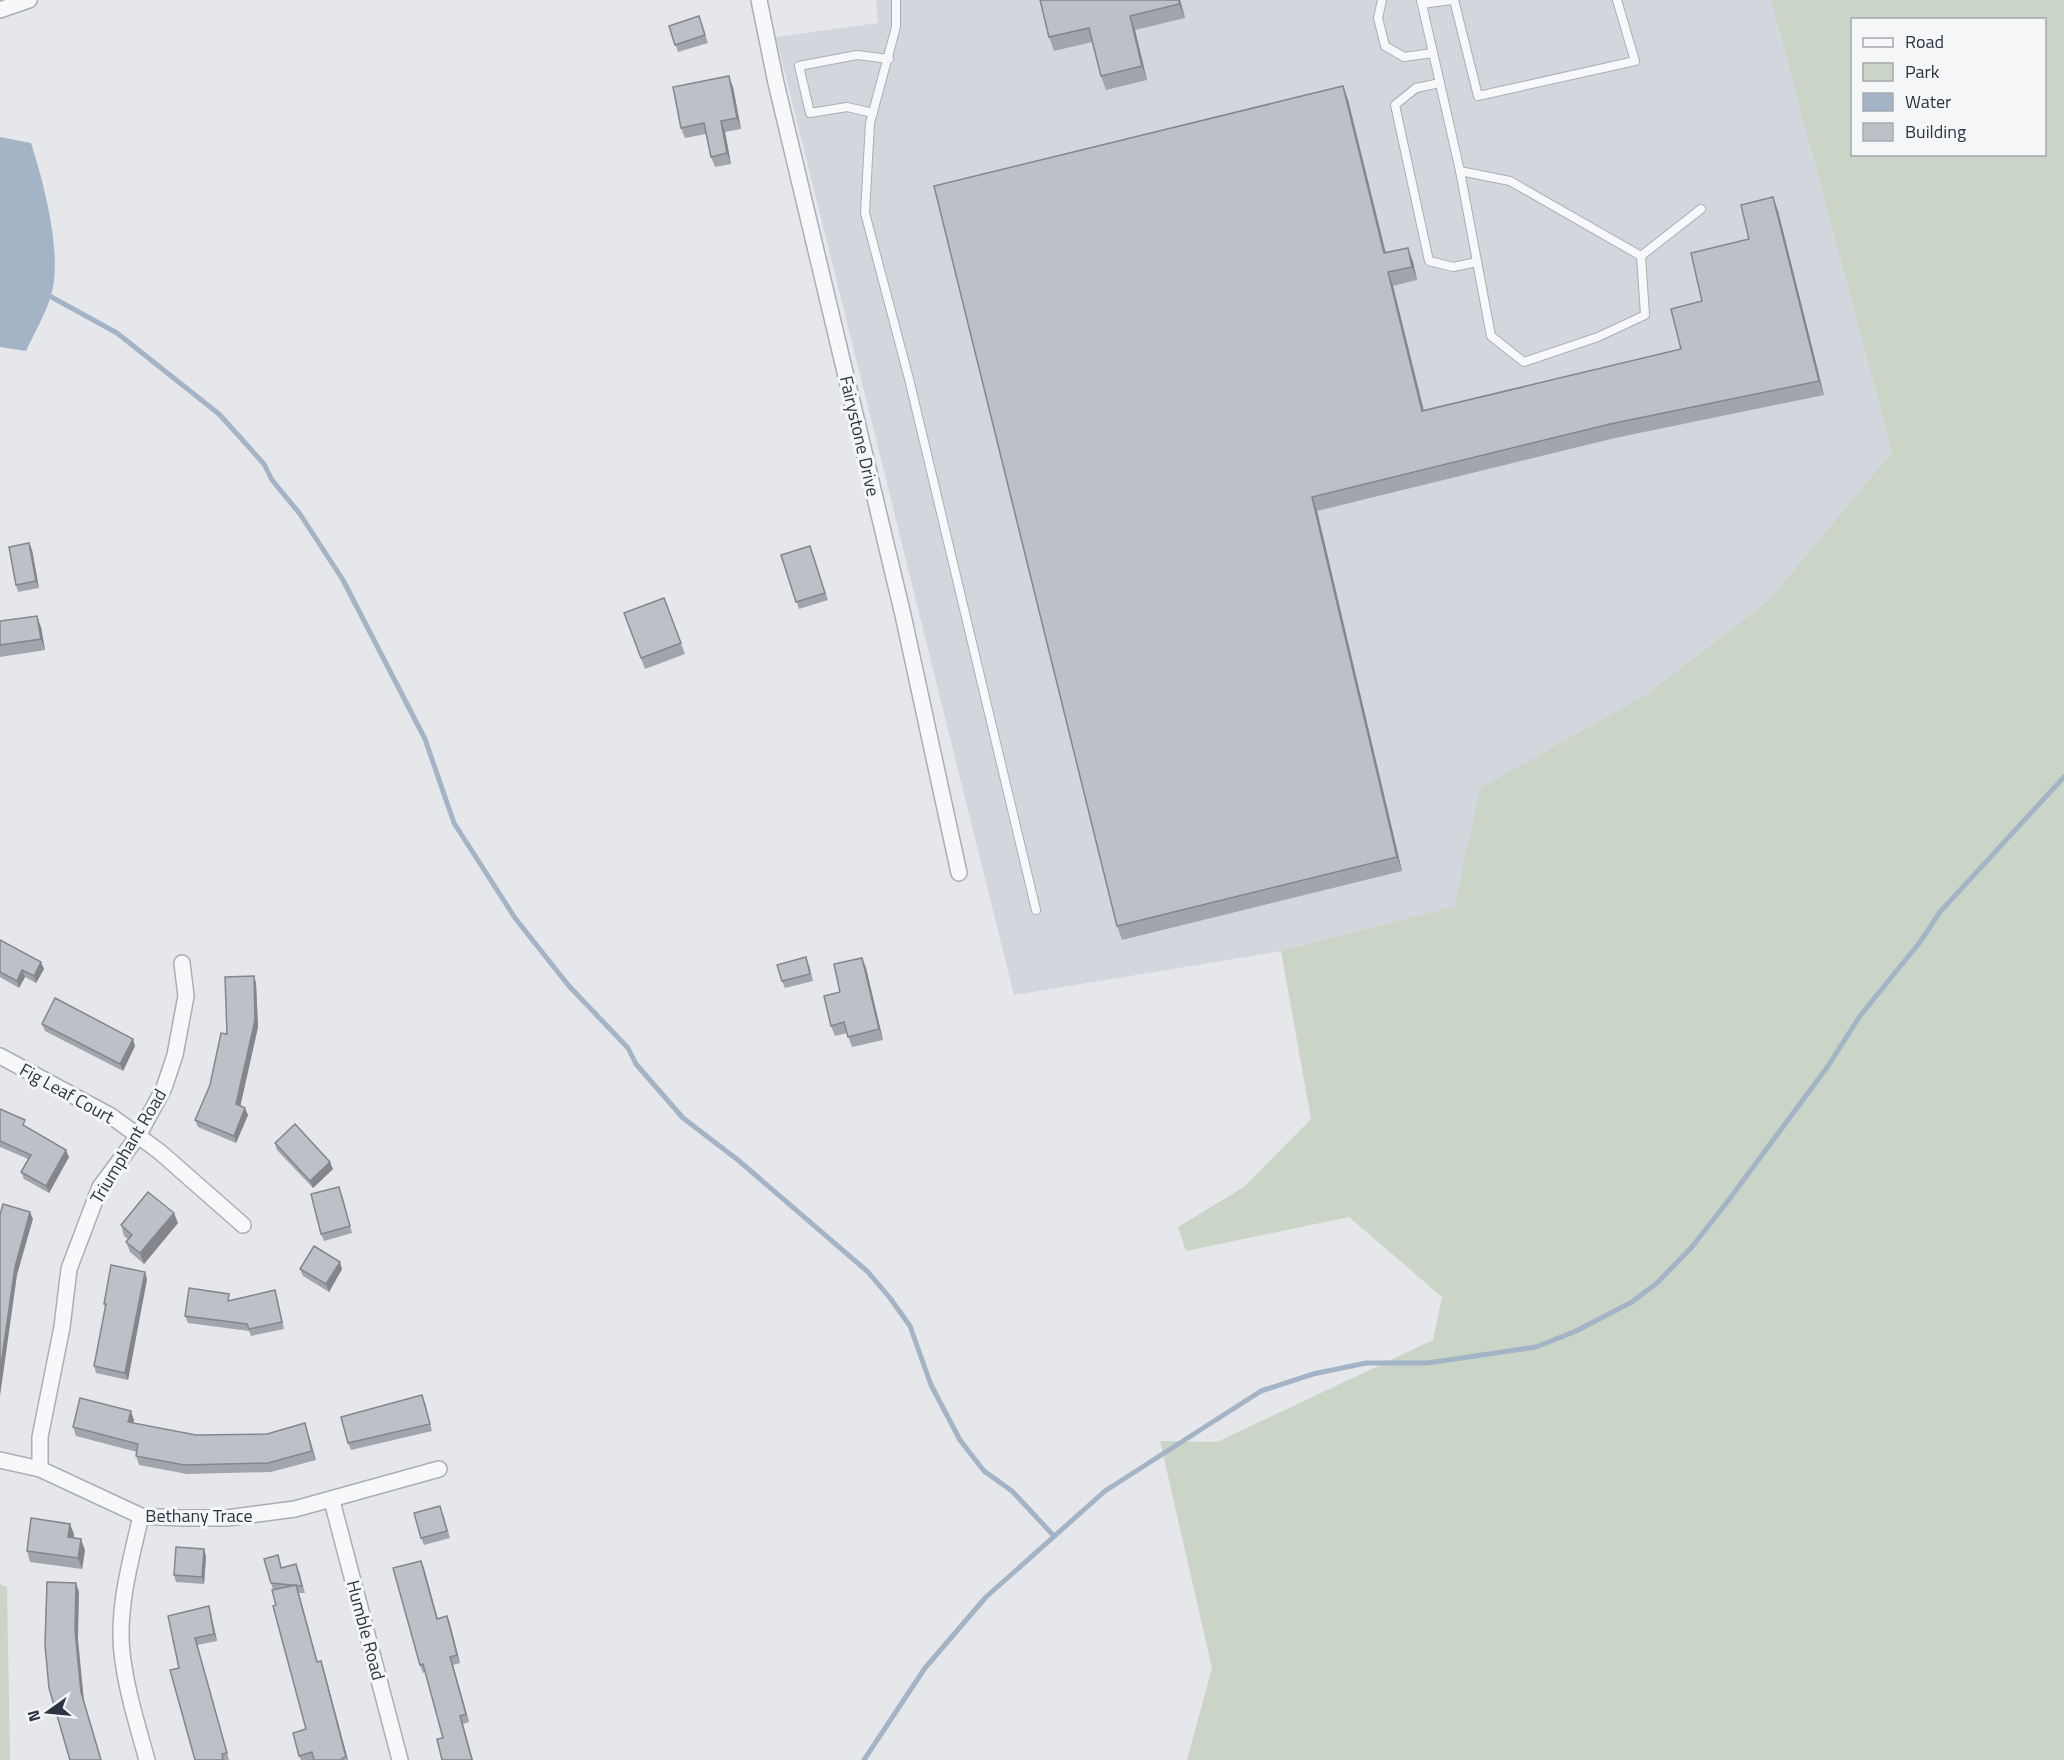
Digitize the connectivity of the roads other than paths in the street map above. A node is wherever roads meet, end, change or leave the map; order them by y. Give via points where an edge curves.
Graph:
1 (29, 0) edge
2 (759, 0) edge
3 (897, 0) edge
4 (1382, 0) edge
5 (1453, 0) edge
6 (1617, 0) edge
7 (1421, 2) edge
8 (0, 10) edge
9 (1433, 53) junction
10 (889, 59) junction
11 (1440, 83) junction
12 (873, 113) junction
13 (1460, 171) junction
14 (1701, 208) dead end
15 (1641, 256) junction
16 (1477, 262) junction
17 (959, 873) dead end
18 (1036, 910) dead end
19 (182, 963) dead end
20 (0, 1056) edge
21 (138, 1136) junction
22 (243, 1225) dead end
23 (0, 1460) edge
24 (40, 1469) junction
25 (439, 1469) dead end
26 (332, 1501) junction
27 (141, 1516) junction
28 (147, 1760) edge
29 (400, 1760) edge

1 - 8 street
2 - 17 street, Fairystone Drive via 903,615
3 - 10 lane
4 - 9 lane via 1378,18 1385,46 1404,57
5 - 6 lane via 1478,96 1635,61
5 - 7 lane
7 - 9 lane
9 - 11 lane
10 - 12 lane
10 - 12 lane via 858,55 799,66 810,113 847,107
11 - 13 lane
11 - 16 lane via 1416,88 1395,105 1429,261 1453,267
12 - 18 lane via 865,213 909,379
13 - 15 lane via 1510,181
13 - 16 lane
14 - 15 lane
15 - 16 lane via 1645,315 1598,337 1524,362 1491,336
19 - 21 street, Triumphant Road via 186,996 175,1055 164,1088
20 - 21 street, Fig Leaf Court via 111,1116
21 - 22 street, Fig Leaf Court
21 - 24 street, Triumphant Road via 100,1186 69,1269 63,1327 40,1437
23 - 24 street, Bethany Trace
24 - 27 street, Bethany Trace
25 - 26 street, Bethany Trace
26 - 27 street, Bethany Trace via 227,1518
26 - 29 street, Humble Road
27 - 28 street via 124,1599 122,1650 130,1700

